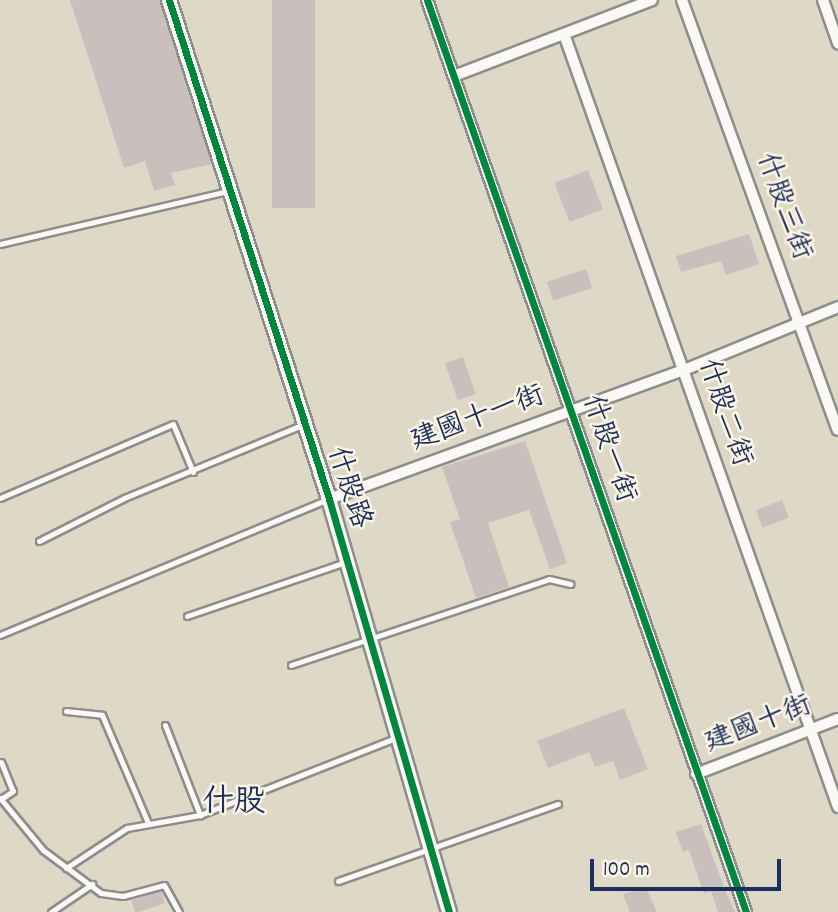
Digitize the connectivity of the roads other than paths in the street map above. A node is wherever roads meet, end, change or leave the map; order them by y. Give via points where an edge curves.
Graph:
1 (169, 0) edge
2 (426, 0) edge
3 (652, 0) edge
4 (682, 0) edge
5 (823, 0) edge
6 (564, 34) junction
7 (838, 43) edge
8 (454, 76) junction
9 (227, 191) junction
10 (0, 244) edge
11 (838, 307) edge
12 (800, 324) junction
13 (684, 370) junction
14 (572, 410) junction
15 (302, 425) junction
16 (838, 430) edge
17 (193, 472) junction
18 (0, 498) edge
19 (329, 499) junction
20 (39, 541) dead end
21 (348, 561) junction
22 (570, 584) dead end
23 (187, 616) dead end
24 (0, 635) edge
25 (370, 637) junction
26 (291, 665) dead end
27 (66, 711) dead end
28 (838, 719) edge
29 (165, 725) dead end
30 (811, 731) junction
31 (399, 737) junction
32 (1, 762) edge
33 (696, 774) junction
34 (2, 797) edge
35 (558, 804) dead end
36 (838, 807) edge
37 (200, 815) junction
38 (148, 823) junction
39 (430, 848) junction
40 (65, 868) junction
41 (338, 881) dead end
42 (92, 884) junction
43 (51, 912) edge
44 (179, 912) edge
45 (449, 912) edge
46 (746, 912) edge

1 - 9 street, 什股路
2 - 8 street, 什股一街
3 - 6 street
4 - 12 street, 什股三街
5 - 7 street
6 - 8 street
6 - 13 street, 什股二街
8 - 14 street, 什股一街
9 - 10 lane
9 - 15 street, 什股路
11 - 12 street, 建國十一街
12 - 13 street, 建國十一街
12 - 16 street, 什股三街
13 - 14 street, 建國十一街
13 - 30 street, 什股二街
14 - 19 street, 建國十一街
14 - 33 street, 什股一街
15 - 17 lane
15 - 19 street, 什股路
17 - 18 lane via 173,424
17 - 20 lane
19 - 21 street, 什股路
19 - 24 lane
21 - 23 lane
21 - 25 street, 什股路
22 - 25 lane via 549,579 481,606
25 - 26 lane
25 - 31 street, 什股路
27 - 38 lane via 102,715
28 - 30 street, 建國十街
29 - 37 lane
30 - 33 street, 建國十街
30 - 36 street, 什股二街
31 - 37 lane
31 - 39 street, 什股路
32 - 34 lane via 13,791
33 - 46 street, 什股一街
34 - 40 lane via 43,850
35 - 39 lane
37 - 38 lane
38 - 40 lane via 127,828
39 - 41 lane
39 - 45 street, 什股路
40 - 42 lane
42 - 43 lane
42 - 44 lane via 112,898 164,886

